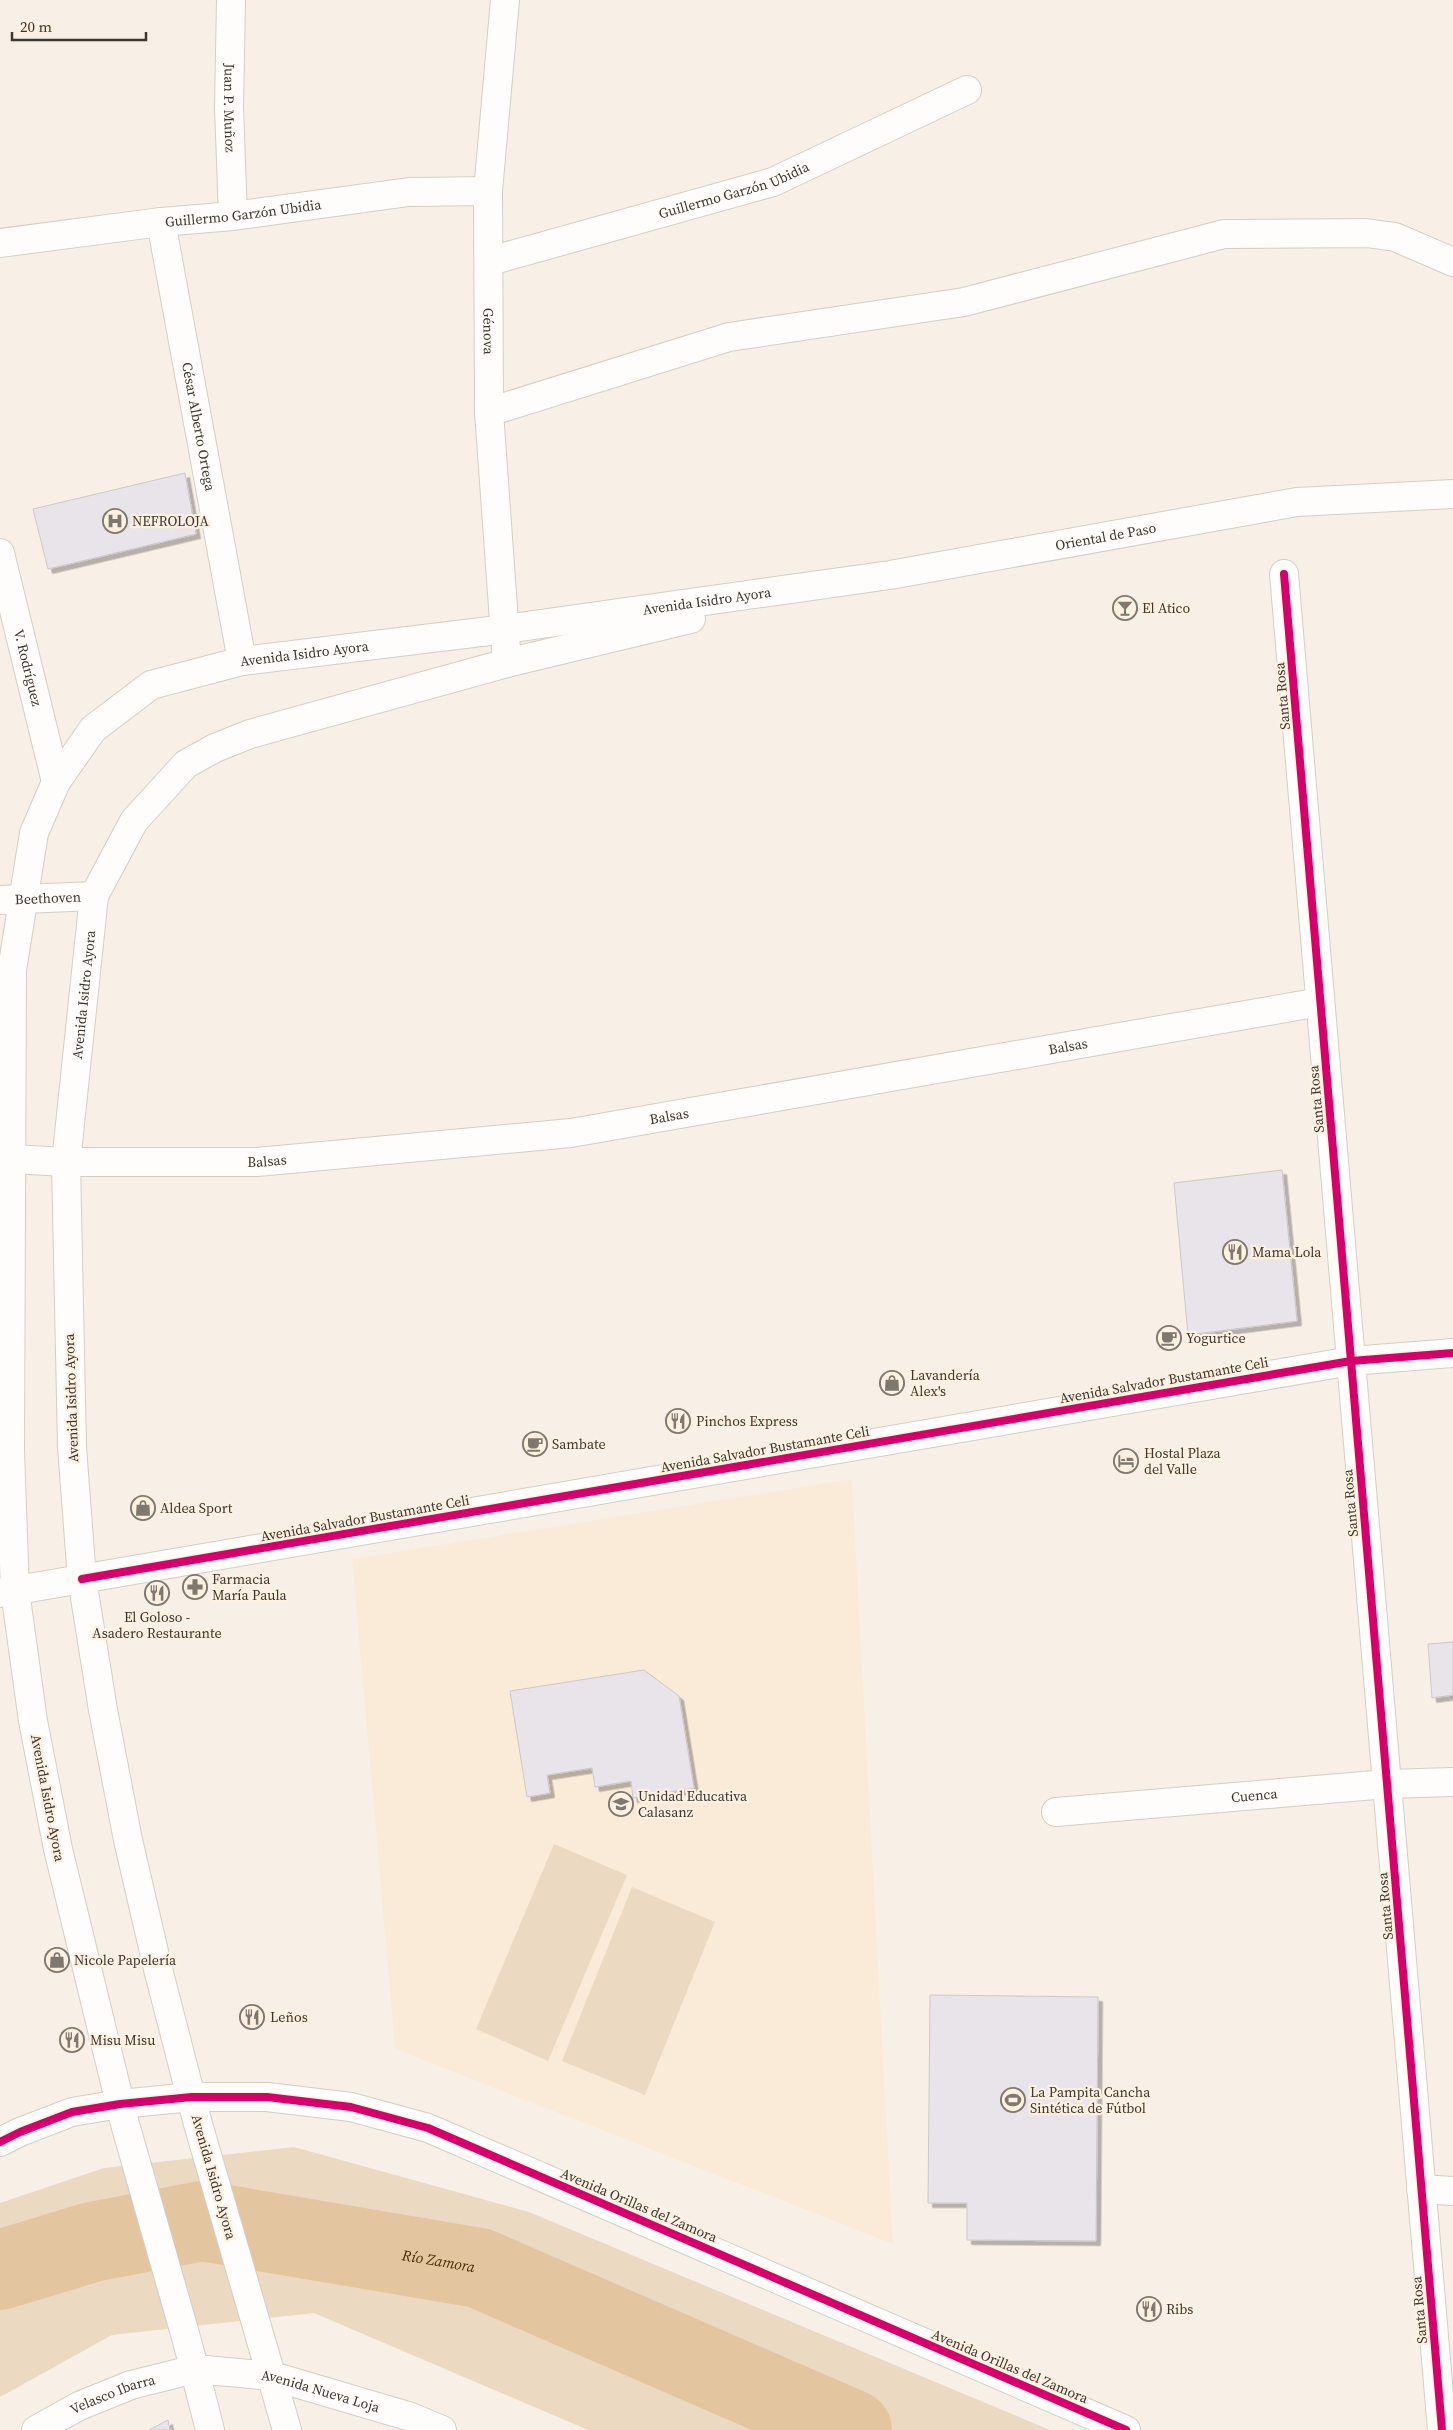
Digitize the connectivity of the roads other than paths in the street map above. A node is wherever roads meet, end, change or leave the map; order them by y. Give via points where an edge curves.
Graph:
1 (231, 0) edge
2 (505, 0) edge
3 (967, 90) dead end
4 (488, 191) junction
5 (233, 216) junction
6 (160, 222) junction
7 (0, 243) edge
8 (490, 261) junction
9 (1453, 262) edge
10 (489, 412) junction
11 (1453, 494) edge
12 (0, 552) edge
13 (1284, 574) dead end
14 (760, 594) junction
15 (506, 629) junction
16 (242, 660) junction
17 (507, 663) junction
18 (56, 782) junction
19 (94, 896) junction
20 (11, 898) edge
21 (1320, 1002) junction
22 (6, 1045) edge
23 (11, 1159) junction
24 (66, 1162) junction
25 (1453, 1353) edge
26 (1351, 1361) junction
27 (82, 1579) junction
28 (8, 1592) edge
29 (1453, 1782) edge
30 (1387, 1784) junction
31 (1056, 1812) dead end
32 (192, 2096) junction
33 (122, 2114) junction
34 (0, 2142) edge
35 (1421, 2189) junction
36 (1453, 2191) edge
37 (194, 2369) junction
38 (272, 2376) junction
39 (36, 2430) edge
40 (210, 2430) edge
41 (286, 2430) edge
42 (442, 2430) edge
43 (1126, 2430) edge
44 (1442, 2430) edge

1 - 5 main road, Juan P. Muñoz
2 - 4 main road, Génova
3 - 8 main road, Guillermo Garzón Ubidia via 773,182
4 - 5 main road, Guillermo Garzón Ubidia via 409,192
4 - 8 main road, Génova
5 - 6 main road, Guillermo Garzón Ubidia
6 - 7 main road, Guillermo Garzón Ubidia
6 - 16 main road, César Alberto Ortega
8 - 10 main road, Génova
9 - 10 main road via 1395,237 1366,233 1224,234 964,302 729,337
10 - 15 main road, Génova
11 - 14 main road, Oriental de Paso via 1297,502 890,575
12 - 18 main road, V. Rodríguez
13 - 21 main road, Santa Rosa
14 - 15 main road, Avenida Isidro Ayora
14 - 17 main road, Avenida Isidro Ayora via 710,614
15 - 16 main road, Avenida Isidro Ayora
15 - 17 main road, Génova
16 - 18 main road, Avenida Isidro Ayora via 151,686 93,729
17 - 19 main road, Avenida Isidro Ayora via 250,734 186,764 134,821
18 - 20 main road, Avenida Isidro Ayora
19 - 20 main road, Beethoven
19 - 24 main road, Avenida Isidro Ayora
20 - 22 main road, Avenida Isidro Ayora via 12,970
21 - 24 main road, Balsas via 570,1133 257,1162
21 - 26 main road, Santa Rosa
22 - 23 main road, Avenida Isidro Ayora
23 - 24 main road, Balsas
23 - 28 main road, Avenida Isidro Ayora
24 - 27 main road, Avenida Isidro Ayora via 72,1447
25 - 26 main road, Avenida Salvador Bustamante Celi
26 - 27 main road, Avenida Salvador Bustamante Celi
26 - 30 main road, Santa Rosa
27 - 28 main road, Avenida Salvador Bustamante Celi
27 - 32 main road, Avenida Isidro Ayora via 102,1710 128,1840
28 - 33 main road, Avenida Isidro Ayora via 58,1849
29 - 30 main road, Cuenca
30 - 31 main road, Cuenca
30 - 35 main road, Santa Rosa
32 - 33 main road, Avenida Orillas del Zamora
32 - 38 main road, Avenida Isidro Ayora
32 - 43 main road, Avenida Orillas del Zamora via 266,2097 351,2107 428,2128
33 - 34 main road, Avenida Orillas del Zamora via 72,2112
33 - 37 main road, Avenida Isidro Ayora
35 - 36 main road
35 - 44 main road, Santa Rosa
37 - 38 main road, Avenida Nueva Loja
37 - 39 main road, Velasco Ibarra via 130,2386 80,2406
37 - 40 main road, Avenida Isidro Ayora
38 - 41 main road, Avenida Isidro Ayora
38 - 42 main road, Avenida Nueva Loja via 411,2417

